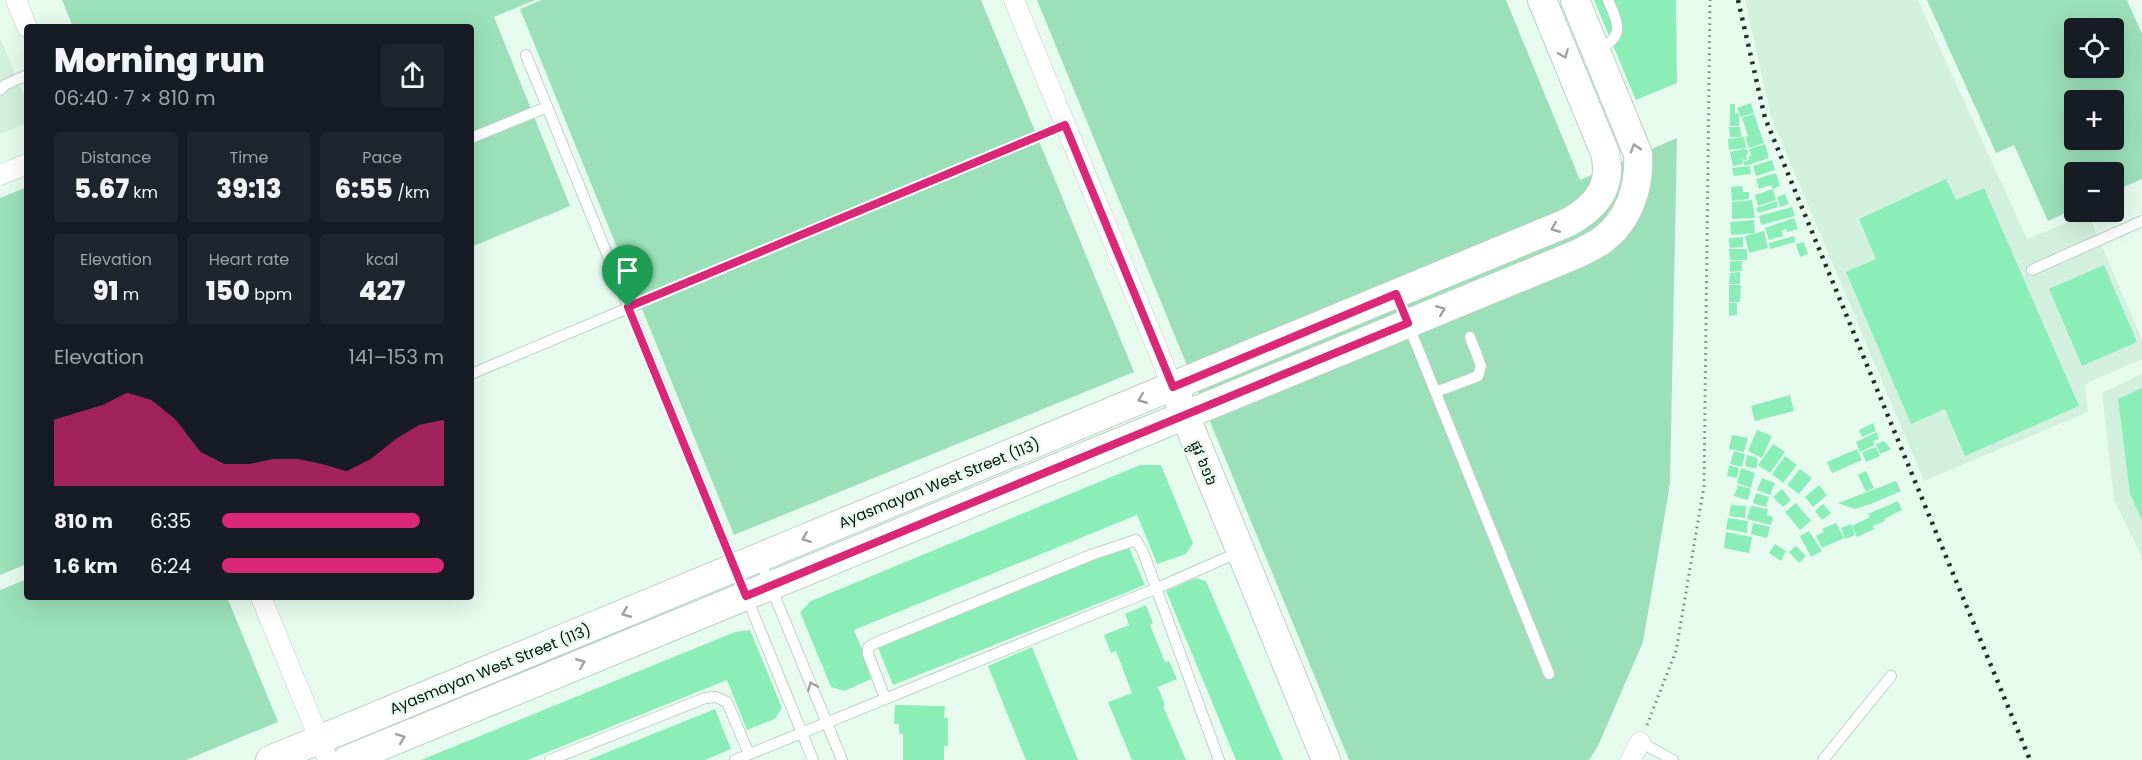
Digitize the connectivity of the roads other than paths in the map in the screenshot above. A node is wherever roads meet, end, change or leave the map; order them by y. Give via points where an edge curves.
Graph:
1 (16, 0) edge
2 (1014, 0) edge
3 (1542, 0) edge
4 (1575, 0) edge
5 (1608, 0) edge
6 (26, 24) edge
7 (1597, 52) junction
8 (526, 55) dead end
9 (24, 76) edge
10 (0, 90) edge
11 (547, 107) junction
12 (1065, 125) junction
13 (474, 137) edge
14 (24, 165) edge
15 (0, 175) edge
16 (2142, 221) edge
17 (2032, 270) dead end
18 (1396, 294) junction
19 (628, 307) junction
20 (1408, 323) junction
21 (1470, 337) dead end
22 (474, 373) edge
23 (1173, 387) junction
24 (1436, 392) junction
25 (1185, 415) junction
26 (869, 512) junction
27 (881, 540) junction
28 (1241, 552) junction
29 (747, 563) junction
30 (1155, 589) junction
31 (758, 591) junction
32 (262, 600) edge
33 (491, 668) junction
34 (1549, 674) dead end
35 (1892, 676) dead end
36 (502, 696) junction
37 (885, 698) junction
38 (826, 723) junction
39 (802, 732) junction
40 (1640, 742) joint
41 (324, 750) edge
42 (749, 754) junction
43 (270, 760) edge
44 (347, 760) edge
45 (550, 760) edge
46 (735, 760) edge
47 (813, 760) edge
48 (842, 760) edge
49 (1219, 760) edge
50 (1326, 760) edge
51 (1631, 760) edge
52 (1673, 760) edge
53 (1823, 760) edge

1 - 6 street
2 - 12 street, ផ្លូវ ៦១៦
3 -> 18 street, Ayasmayan West Street (113) via 1605,153 1607,182 1592,207 1569,222
4 - 7 street, Ayasmayan West Street (113)
5 - 7 lane via 1619,26 1610,44
20 -> 7 street, Ayasmayan West Street (113) via 1577,254 1601,241 1621,222 1638,178 1638,154
8 - 11 lane
9 - 10 lane
11 - 13 lane
11 - 19 lane
12 - 19 lane
12 - 23 street, ផ្លូវ ៦១៦
14 - 15 street
16 - 17 lane
18 - 20 street
18 - 23 street, Ayasmayan West Street (113)
19 - 22 lane
19 - 29 lane
20 - 24 lane
20 - 25 street, Ayasmayan West Street (113)
21 - 24 lane via 1481,366 1478,376
23 - 25 street, ផ្លូវ ៦១៦
23 -> 26 street, Ayasmayan West Street (113)
24 - 34 lane
25 - 27 street, Ayasmayan West Street (113)
25 - 28 street, ផ្លូវ ៦១៦
26 - 27 street
26 -> 29 street, Ayasmayan West Street (113)
27 - 31 street, Ayasmayan West Street (113)
28 - 30 lane
28 - 50 street, ផ្លូវ ៦១៦
29 - 31 lane
29 - 31 lane
29 -> 33 street, Ayasmayan West Street (113)
30 - 37 lane
30 - 37 lane via 1136,540 1091,555 868,648
30 - 49 lane
36 -> 31 street, Ayasmayan West Street (113)
38 -> 31 lane
31 - 39 lane
32 - 41 street
33 - 36 street
33 - 41 street, Ayasmayan West Street (113)
35 - 53 lane
44 -> 36 street, Ayasmayan West Street (113)
37 - 38 lane
38 - 39 lane
38 - 48 lane
39 - 42 lane
39 - 47 lane
40 - 51 street
40 - 52 lane
41 - 43 street, Ayasmayan West Street (113)
42 - 45 lane via 727,702 716,697
42 - 46 lane

